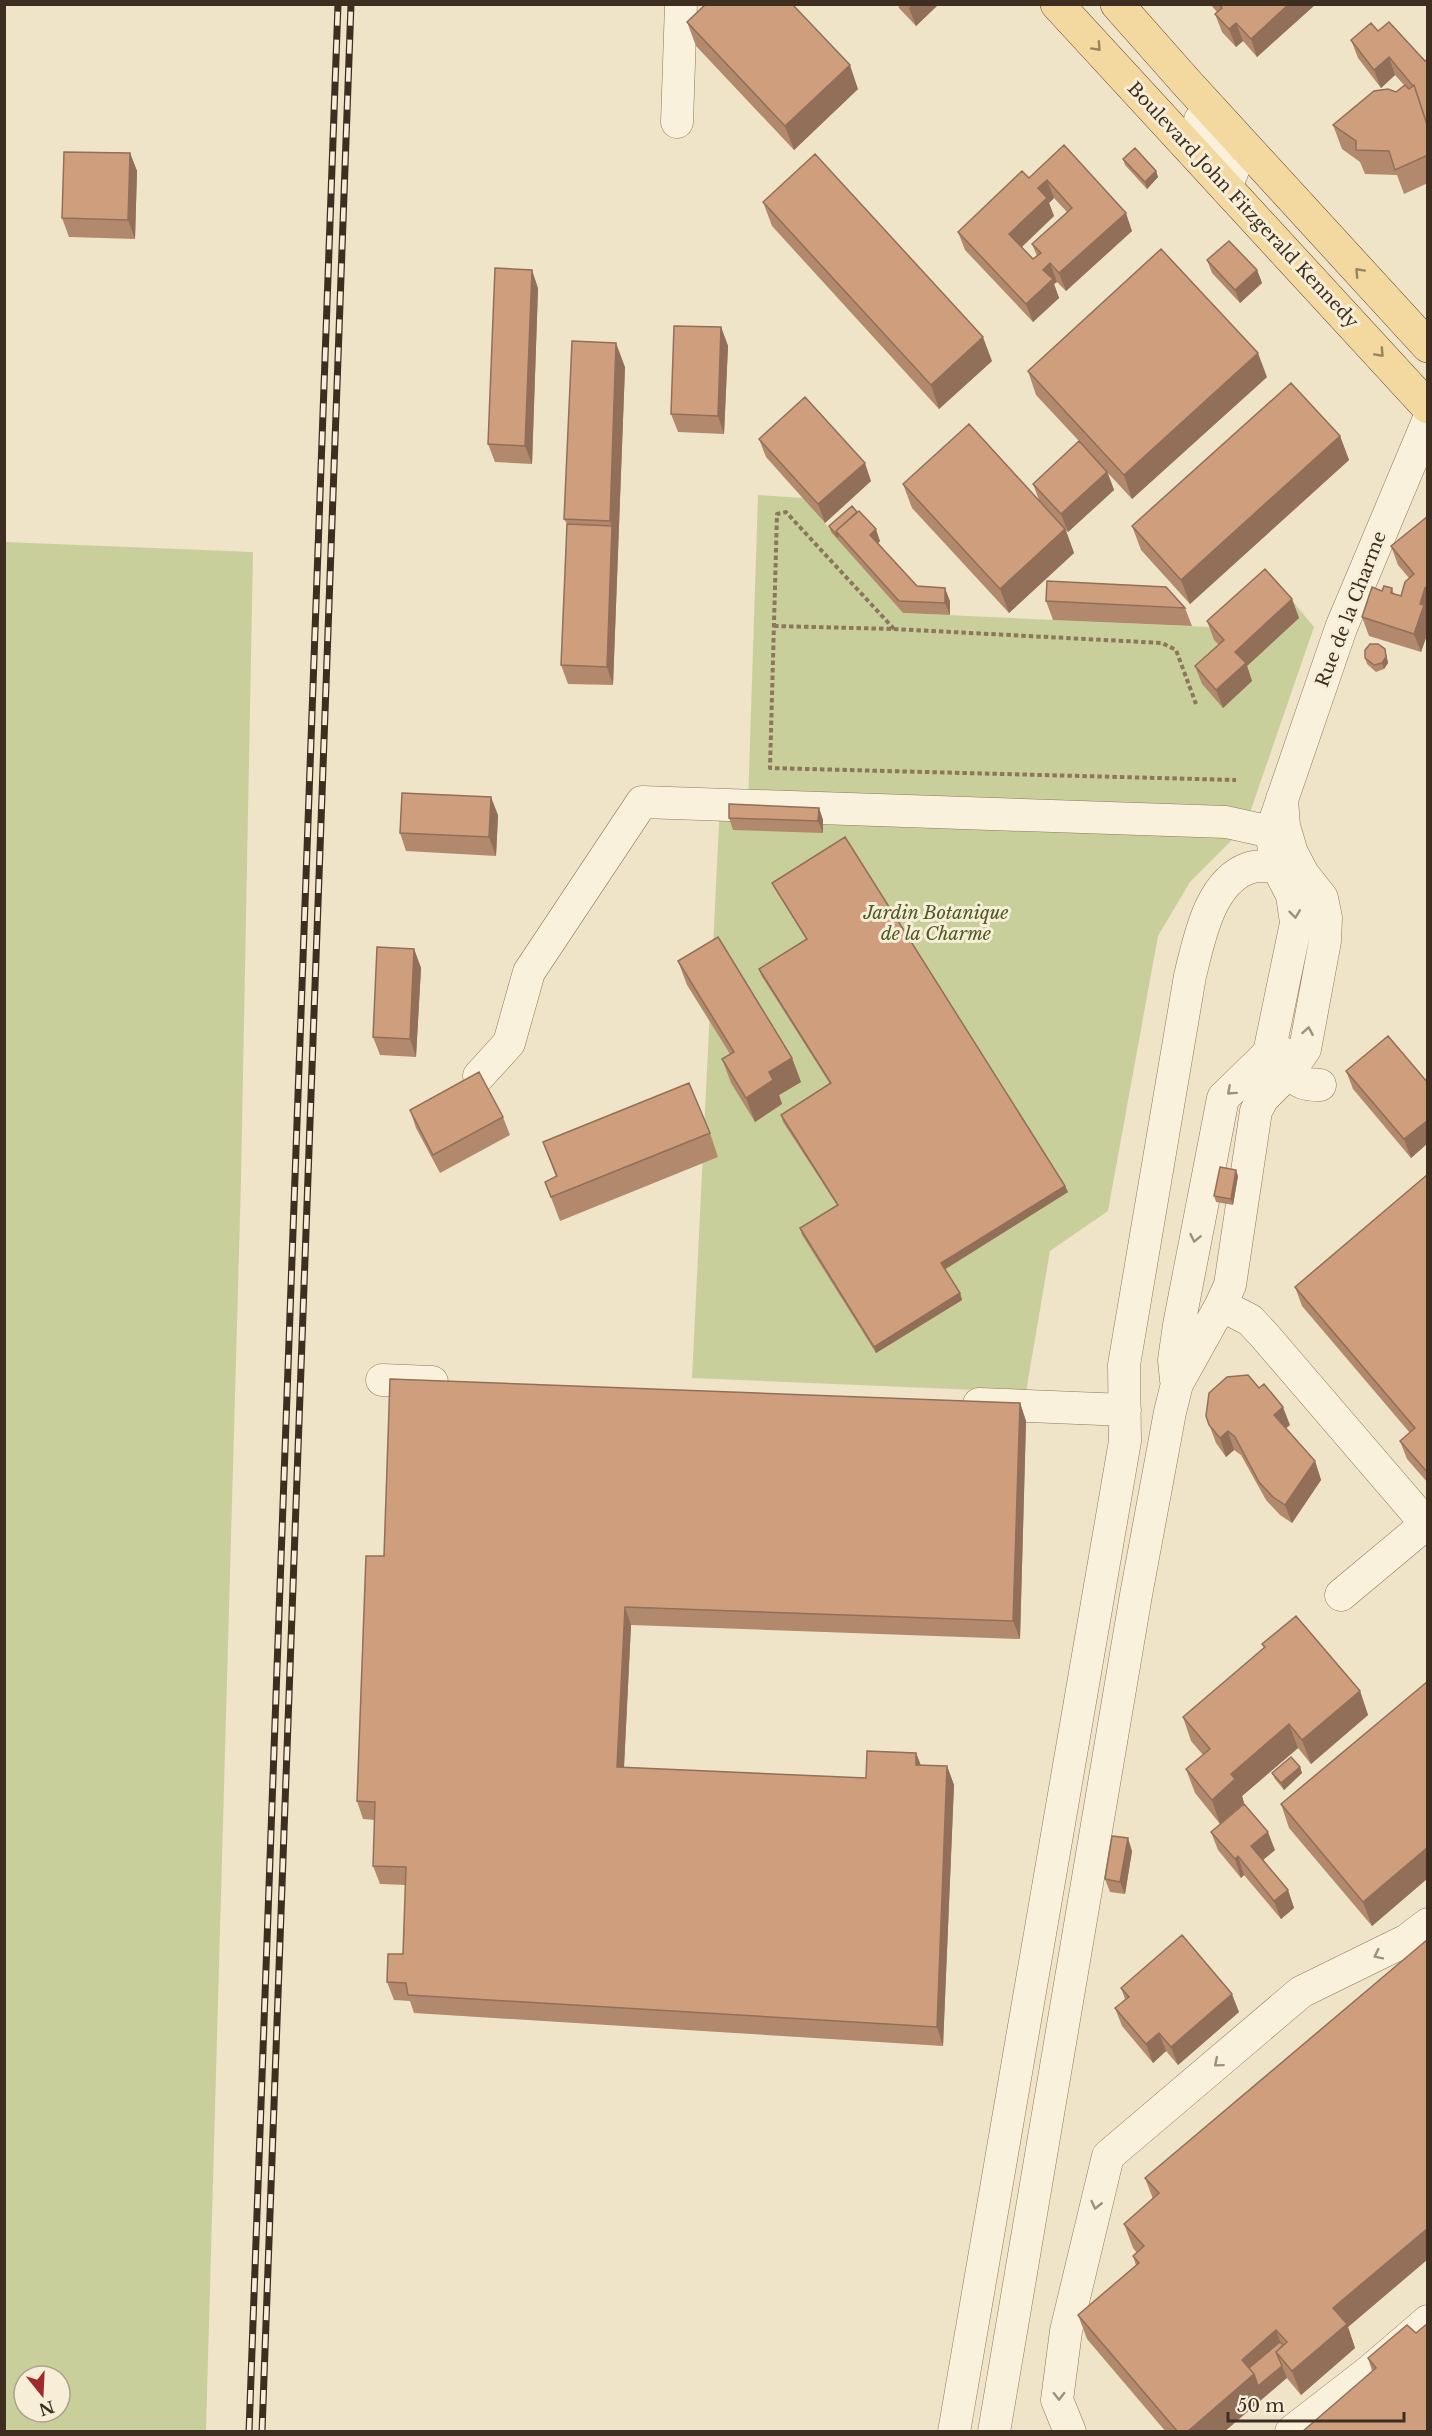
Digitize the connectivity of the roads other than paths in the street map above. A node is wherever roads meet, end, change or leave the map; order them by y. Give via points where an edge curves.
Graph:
1 (681, 4) edge
2 (1057, 4) edge
3 (1117, 4) edge
4 (1186, 82) junction
5 (677, 122) dead end
6 (1226, 188) junction
7 (1428, 346) edge
8 (1428, 407) edge
9 (1428, 421) edge
10 (1428, 479) edge
11 (1397, 491) junction
12 (1282, 799) junction
13 (1271, 832) junction
14 (1277, 866) junction
15 (1278, 1013) junction
16 (1290, 1071) junction
17 (479, 1076) edge
18 (1320, 1085) dead end
19 (1226, 1295) junction
20 (382, 1380) dead end
21 (465, 1383) edge
22 (1177, 1384) junction
23 (945, 1403) edge
24 (1125, 1410) junction
25 (1427, 1525) edge
26 (1341, 1595) dead end
27 (1428, 1924) edge
28 (1428, 2321) edge
29 (954, 2432) edge
30 (994, 2432) edge
31 (1070, 2432) edge
32 (1291, 2432) edge

1 - 5 street
2 -> 6 main road, Boulevard John Fitzgerald Kennedy
3 - 4 main road
4 - 6 street via 1193,113 1227,151 1233,170
7 -> 4 main road
6 -> 8 main road, Boulevard John Fitzgerald Kennedy
9 - 11 street, Rue de la Charme
10 - 11 street
11 - 12 street, Rue de la Charme via 1341,628
12 - 13 street, Rue de la Charme
16 -> 12 street, Rue de la Charme via 1305,1049 1326,918 1322,898 1292,853
13 - 14 street, Rue de la Charme
13 - 17 street via 1226,822 642,802 529,972 509,1043
14 -> 15 street, Rue de la Charme via 1292,895 1296,923
14 - 24 street via 1249,868 1231,880 1219,890 1203,924 1190,976 1144,1237 1124,1365
15 - 16 street via 1283,1056
15 -> 22 street, Rue de la Charme via 1269,1053 1223,1098 1179,1325 1174,1360
16 - 18 street via 1305,1086
16 - 19 street, Rue de la Charme via 1263,1098 1256,1111
19 - 22 street
19 - 25 street
20 - 21 street
22 - 30 street via 1134,1607
23 - 24 street
24 - 29 street via 1125,1441
25 - 26 street
27 -> 31 street via 1407,1940 1301,1992 1108,2156 1066,2331 1057,2400
28 - 32 street

